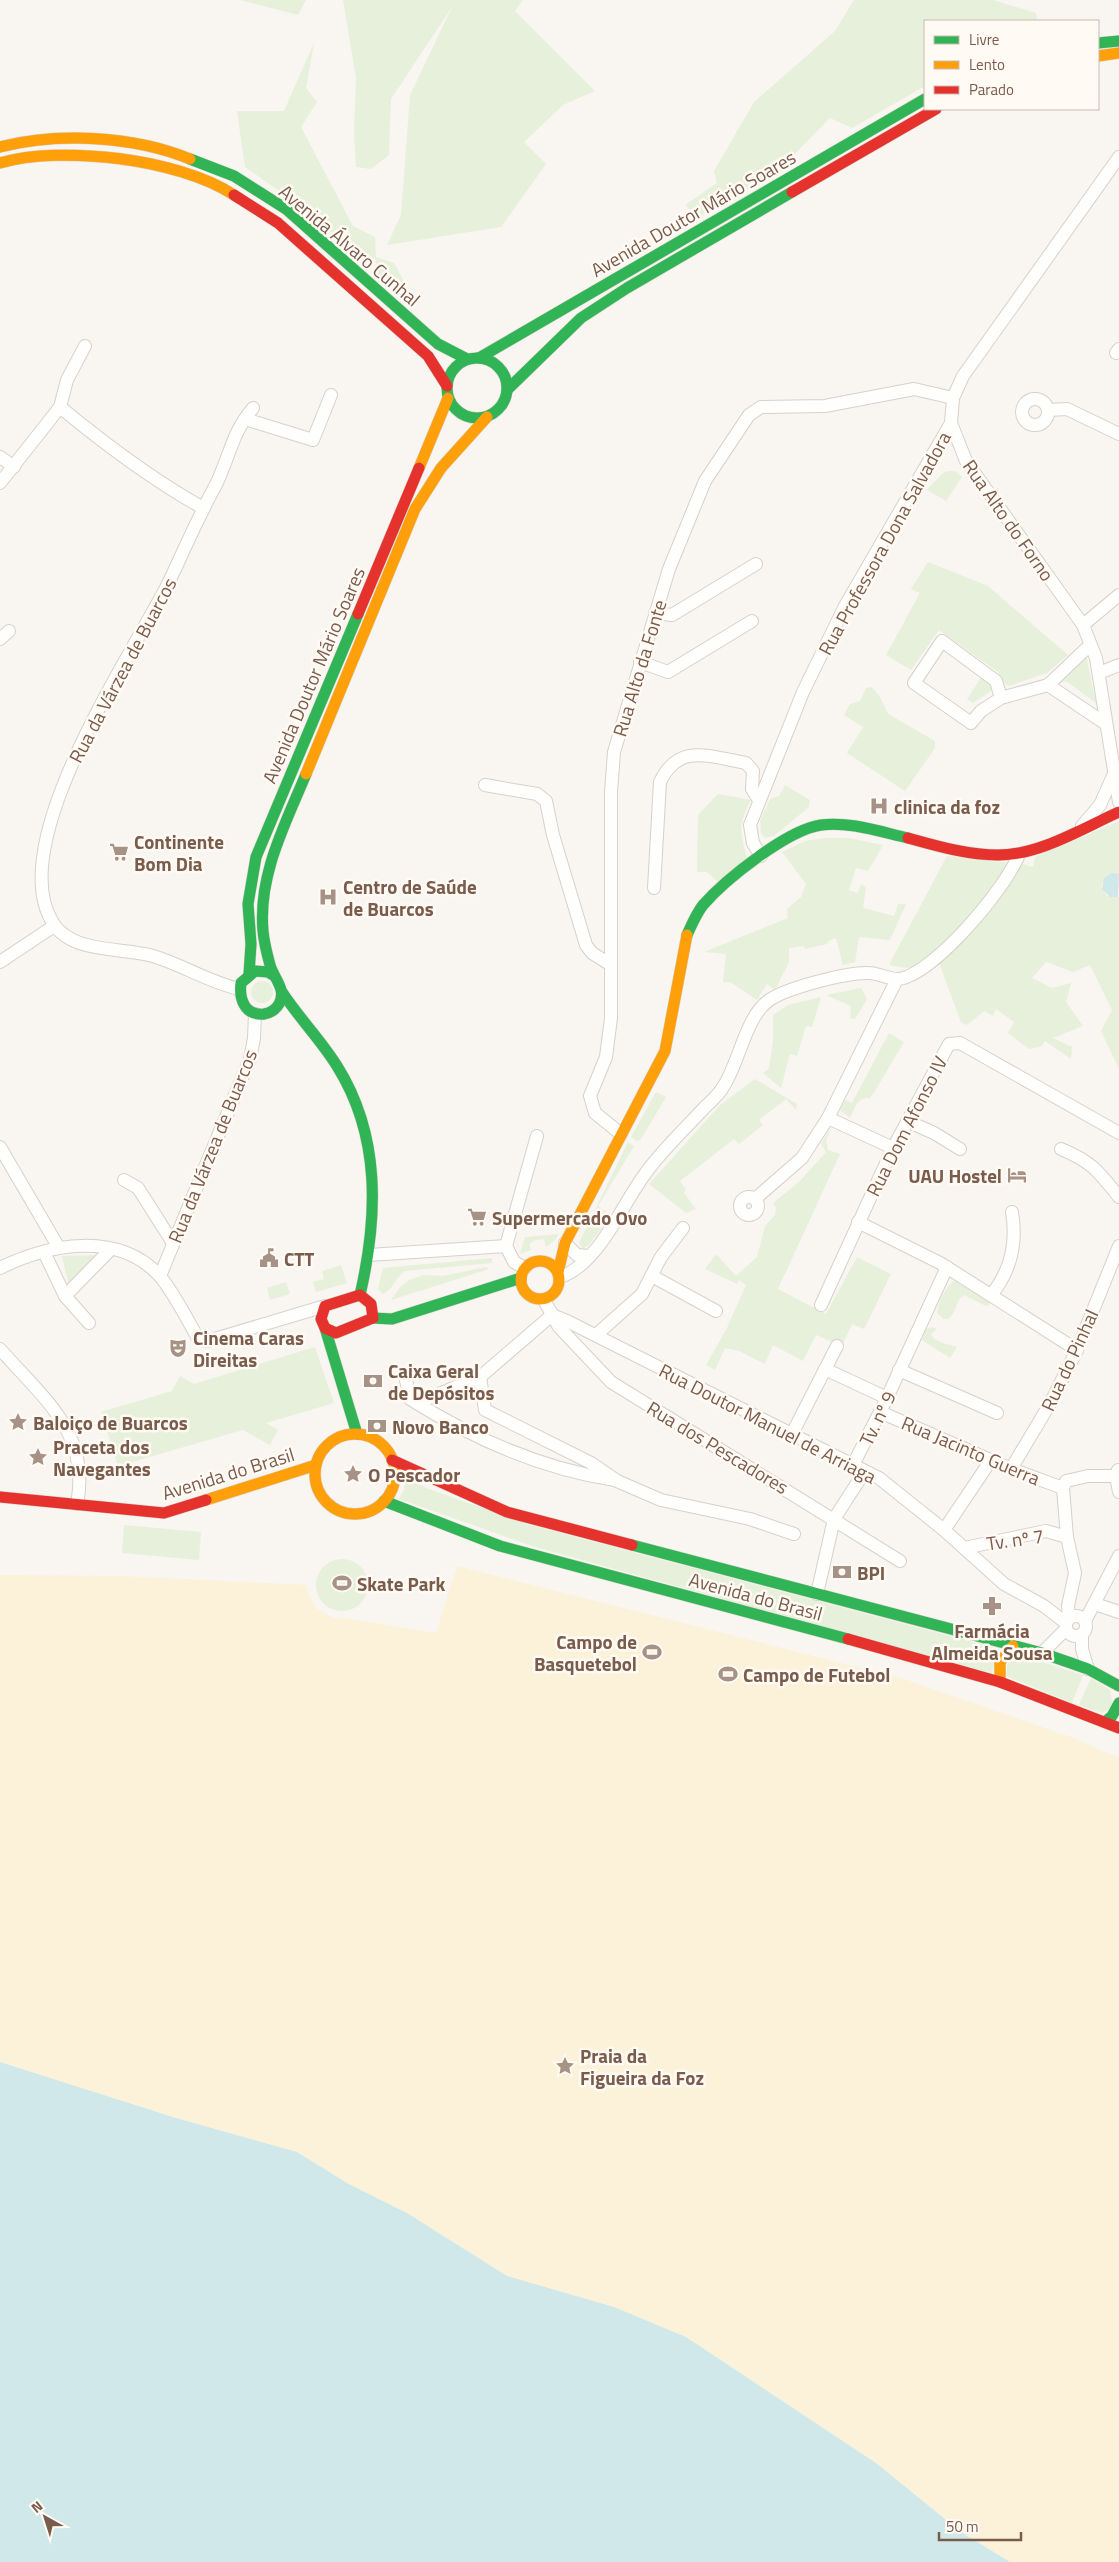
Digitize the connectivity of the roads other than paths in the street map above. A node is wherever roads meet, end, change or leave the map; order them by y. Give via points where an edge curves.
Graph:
1 (1119, 41) edge
2 (1099, 44) edge
3 (1119, 53) edge
4 (1099, 56) edge
5 (924, 101) edge
6 (934, 110) edge
7 (0, 148) edge
8 (1119, 157) edge
9 (0, 163) edge
10 (85, 346) dead end
11 (473, 359) junction
12 (507, 390) junction
13 (447, 392) junction
14 (331, 395) dead end
15 (953, 398) junction
16 (60, 407) junction
17 (253, 408) dead end
18 (1048, 410) dead end
19 (487, 417) junction
20 (245, 419) junction
21 (951, 423) junction
22 (1119, 434) edge
23 (0, 457) edge
24 (14, 467) junction
25 (0, 483) edge
26 (203, 508) junction
27 (756, 564) dead end
28 (1119, 595) edge
29 (655, 613) junction
30 (752, 621) dead end
31 (1083, 625) junction
32 (1090, 645) junction
33 (640, 662) junction
34 (1119, 664) edge
35 (1099, 673) junction
36 (1048, 686) junction
37 (1002, 698) junction
38 (1106, 724) junction
39 (1113, 783) edge
40 (485, 785) dead end
41 (759, 800) junction
42 (1118, 810) edge
43 (1077, 830) junction
44 (1019, 854) junction
45 (761, 856) junction
46 (654, 888) dead end
47 (54, 926) junction
48 (0, 962) edge
49 (611, 965) junction
50 (249, 974) junction
51 (274, 975) junction
52 (897, 979) junction
53 (239, 989) junction
54 (282, 992) junction
55 (268, 1013) junction
56 (255, 1014) junction
57 (297, 1016) junction
58 (828, 1118) junction
59 (906, 1121) junction
60 (1119, 1133) edge
61 (621, 1134) junction
62 (537, 1136) dead end
63 (0, 1147) edge
64 (893, 1148) junction
65 (960, 1149) dead end
66 (1061, 1149) dead end
67 (124, 1180) dead end
68 (1119, 1197) edge
69 (755, 1198) dead end
70 (1012, 1212) dead end
71 (858, 1222) junction
72 (683, 1228) dead end
73 (173, 1243) junction
74 (565, 1243) junction
75 (506, 1246) junction
76 (1119, 1246) edge
77 (59, 1248) junction
78 (111, 1249) junction
79 (44, 1252) junction
80 (368, 1256) junction
81 (589, 1256) junction
82 (540, 1261) junction
83 (947, 1267) junction
84 (0, 1268) edge
85 (523, 1273) junction
86 (559, 1275) junction
87 (160, 1276) junction
88 (652, 1276) junction
89 (360, 1295) junction
90 (991, 1295) junction
91 (64, 1296) junction
92 (544, 1300) junction
93 (821, 1305) dead end
94 (325, 1306) junction
95 (716, 1311) dead end
96 (552, 1315) junction
97 (373, 1318) junction
98 (89, 1323) dead end
99 (325, 1328) junction
100 (347, 1330) junction
101 (596, 1335) junction
102 (837, 1346) dead end
103 (0, 1350) edge
104 (1077, 1350) junction
105 (335, 1357) junction
106 (825, 1369) junction
107 (900, 1370) junction
108 (480, 1377) junction
109 (406, 1380) dead end
110 (887, 1398) junction
111 (417, 1403) junction
112 (880, 1412) junction
113 (997, 1413) dead end
114 (357, 1434) junction
115 (792, 1434) junction
116 (392, 1460) junction
117 (991, 1460) junction
118 (316, 1465) junction
119 (853, 1465) junction
120 (1011, 1469) junction
121 (865, 1471) junction
122 (1118, 1472) edge
123 (617, 1481) junction
124 (1063, 1488) junction
125 (1119, 1492) edge
126 (0, 1497) edge
127 (384, 1501) junction
128 (77, 1504) junction
129 (834, 1518) junction
130 (944, 1530) junction
131 (794, 1534) dead end
132 (1067, 1537) junction
133 (964, 1548) junction
134 (1119, 1556) edge
135 (900, 1561) dead end
136 (817, 1594) junction
137 (1095, 1604) junction
138 (1118, 1611) edge
139 (1085, 1621) junction
140 (1067, 1623) junction
141 (1082, 1634) junction
142 (1013, 1646) junction
143 (1042, 1653) junction
144 (1088, 1669) junction
145 (1000, 1682) junction
146 (1119, 1687) edge
147 (1119, 1703) edge
148 (1105, 1722) junction
149 (1119, 1728) edge

1 - 2 main road
3 - 4 main road
5 - 11 main road, Avenida Doutor Mário Soares
6 - 12 main road, Avenida Doutor Mário Soares via 619,293 581,318
7 - 11 main road, Avenida Álvaro Cunhal via 89,137 173,152 234,176 286,209 438,344
8 - 15 street, Rua Alto do Forno via 963,376
9 - 13 main road, Avenida Álvaro Cunhal via 17,158 94,154 170,168 227,190 278,223 428,356
10 - 16 street via 67,380
11 - 12 main road via 490,361 500,368 506,378
11 - 13 main road via 457,365 450,375
12 - 19 main road via 497,411
13 - 19 main road via 454,408 463,415
13 - 50 main road, Avenida Doutor Mário Soares via 256,857 248,904
14 - 20 street via 313,440
15 - 21 street, Rua Alto do Forno
15 - 29 street, Rua Alto da Fonte via 914,389 825,406 761,407 748,415 705,481 669,568
16 - 24 street
16 - 26 street via 150,477
17 - 20 street, Rua da Várzea de Buarcos
18 - 22 street via 1067,409
19 - 51 main road, Avenida Doutor Mário Soares via 441,468 415,509 271,860 264,893 263,921
20 - 26 street, Rua da Várzea de Buarcos
21 - 31 street, Rua Alto do Forno via 966,461
21 - 41 street, Rua Professora Dona Salvadora via 844,606 803,692
23 - 24 street
24 - 25 street
26 - 47 street, Rua da Várzea de Buarcos via 168,584 84,736 58,799 50,824 41,891 44,908
27 - 29 street via 672,615
28 - 31 street
29 - 33 street, Rua Alto da Fonte
30 - 33 street via 668,672
31 - 32 street, Rua Alto do Forno
32 - 35 street, Rua Alto do Forno
32 - 36 street
33 - 49 street, Rua Alto da Fonte via 614,752 610,792
34 - 35 street
35 - 38 street, Rua Alto do Forno
36 - 37 street
36 - 38 street
37 - 37 street via 981,711 972,722 914,683 942,641 996,681
38 - 39 street, Rua Alto do Forno
39 - 42 street, Rua Alto do Forno via 1110,806
39 - 43 street via 1090,818
40 - 49 street via 537,794 546,801 551,830 586,944 592,954
41 - 45 street, Rua Professora Dona Salvadora via 750,824 752,843
41 - 46 street via 752,789 753,771 746,762 690,754 666,768 660,782
42 - 43 main road
43 - 44 main road
44 - 45 main road via 967,853 839,824 807,827 779,840
44 - 52 street via 1015,865 978,914 942,953 920,971
45 - 61 main road via 709,899 694,919 683,946 671,1032 665,1051
47 - 48 street
47 - 53 street via 83,944 152,956 216,984
49 - 61 street, Rua Alto da Fonte via 611,1018 606,1057 590,1096 595,1112
50 - 51 main road via 261,971
50 - 53 main road
51 - 54 main road
52 - 58 street
52 - 81 street via 867,973 800,986 766,1002 755,1018 723,1087 645,1174
53 - 56 main road via 241,1002
54 - 55 main road via 278,1004
54 - 57 main road
55 - 56 main road
55 - 57 main road
56 - 73 street, Rua da Várzea de Buarcos via 250,1059
57 - 80 main road via 337,1067 362,1120 373,1179 374,1210
58 - 64 street
58 - 69 street via 802,1158
59 - 60 street, Rua Dom Afonso IV via 949,1044 960,1043
59 - 64 street, Rua Dom Afonso IV
59 - 65 street
61 - 74 main road
62 - 75 street
63 - 77 street
64 - 71 street, Rua Dom Afonso IV
66 - 68 street via 1084,1158 1099,1170
67 - 73 street via 138,1188
70 - 90 street via 1014,1248 999,1285
71 - 83 street
71 - 93 street, Rua Dom Afonso IV
72 - 88 street via 661,1257
73 - 87 street, Rua da Várzea de Buarcos
74 - 81 street via 576,1255
74 - 82 main road
74 - 86 main road
75 - 80 street
75 - 85 street
76 - 104 street, Rua do Pinhal
77 - 78 street via 77,1245
77 - 79 street
78 - 87 street via 138,1257
78 - 91 street
79 - 84 street via 22,1257
79 - 91 street
80 - 89 main road
81 - 86 street via 575,1270
82 - 85 main road
82 - 86 main road via 551,1264
83 - 90 street
83 - 107 street, Tv. nº 9
85 - 92 main road via 523,1290 527,1295
85 - 97 main road via 392,1318
86 - 92 main road via 558,1289
87 - 94 street via 199,1340 208,1341
88 - 95 street
88 - 101 street via 642,1294
89 - 94 main road
89 - 97 main road via 366,1296 373,1306
90 - 104 street
91 - 98 street
92 - 96 street, Rua dos Pescadores
94 - 99 main road via 321,1319
96 - 101 street, Rua Doutor Manuel de Arriaga
96 - 108 street
96 - 129 street, Rua dos Pescadores via 558,1327 611,1382
97 - 100 main road
99 - 100 main road via 336,1333
99 - 105 main road
100 - 105 main road
101 - 115 street, Rua Doutor Manuel de Arriaga
102 - 106 street
103 - 128 street via 60,1417 69,1432 80,1466
104 - 120 street, Rua do Pinhal via 1052,1402
105 - 114 main road
106 - 110 street
106 - 115 street
107 - 110 street, Tv. nº 9
107 - 113 street
108 - 111 street
108 - 123 street via 484,1410 591,1463
109 - 111 street via 410,1399
110 - 112 street, Tv. nº 9
111 - 123 street via 512,1452 582,1475
112 - 117 street, Rua Jacinto Guerra
112 - 119 street, Tv. nº 9
114 - 116 main road via 378,1442
114 - 118 main road via 342,1436 329,1444
115 - 119 street, Rua Doutor Manuel de Arriaga
116 - 127 main road via 395,1476
116 - 136 main road, Avenida do Brasil via 507,1512
117 - 120 street, Rua Jacinto Guerra
117 - 130 street
118 - 127 main road via 319,1490 338,1510 366,1512
118 - 128 main road, Avenida do Brasil via 164,1512
119 - 121 street, Rua Doutor Manuel de Arriaga
120 - 124 street, Rua Jacinto Guerra
121 - 129 street
121 - 130 street, Rua Doutor Manuel de Arriaga via 879,1478
122 - 124 street via 1066,1481
122 - 125 street
123 - 131 street via 661,1500 750,1519
124 - 132 street
126 - 128 main road, Avenida do Brasil
127 - 145 main road, Avenida do Brasil via 500,1546
129 - 135 street, Rua dos Pescadores
129 - 136 street
130 - 133 street, Rua Doutor Manuel de Arriaga
132 - 133 street, Tv. nº 7 via 1046,1531
132 - 140 street via 1075,1573
133 - 140 street, Rua Doutor Manuel de Arriaga via 1004,1584
134 - 137 street
136 - 142 main road, Avenida do Brasil
137 - 138 street
137 - 139 street
139 - 140 street via 1077,1616
139 - 141 street via 1086,1629
140 - 141 street via 1072,1636
140 - 143 street
141 - 144 street via 1082,1649
142 - 143 main road, Avenida do Brasil
142 - 145 main road via 1004,1654 998,1667
143 - 144 main road, Avenida do Brasil
144 - 146 main road, Avenida do Brasil
145 - 148 main road, Avenida do Brasil
147 - 148 main road
148 - 149 main road, Avenida do Brasil

